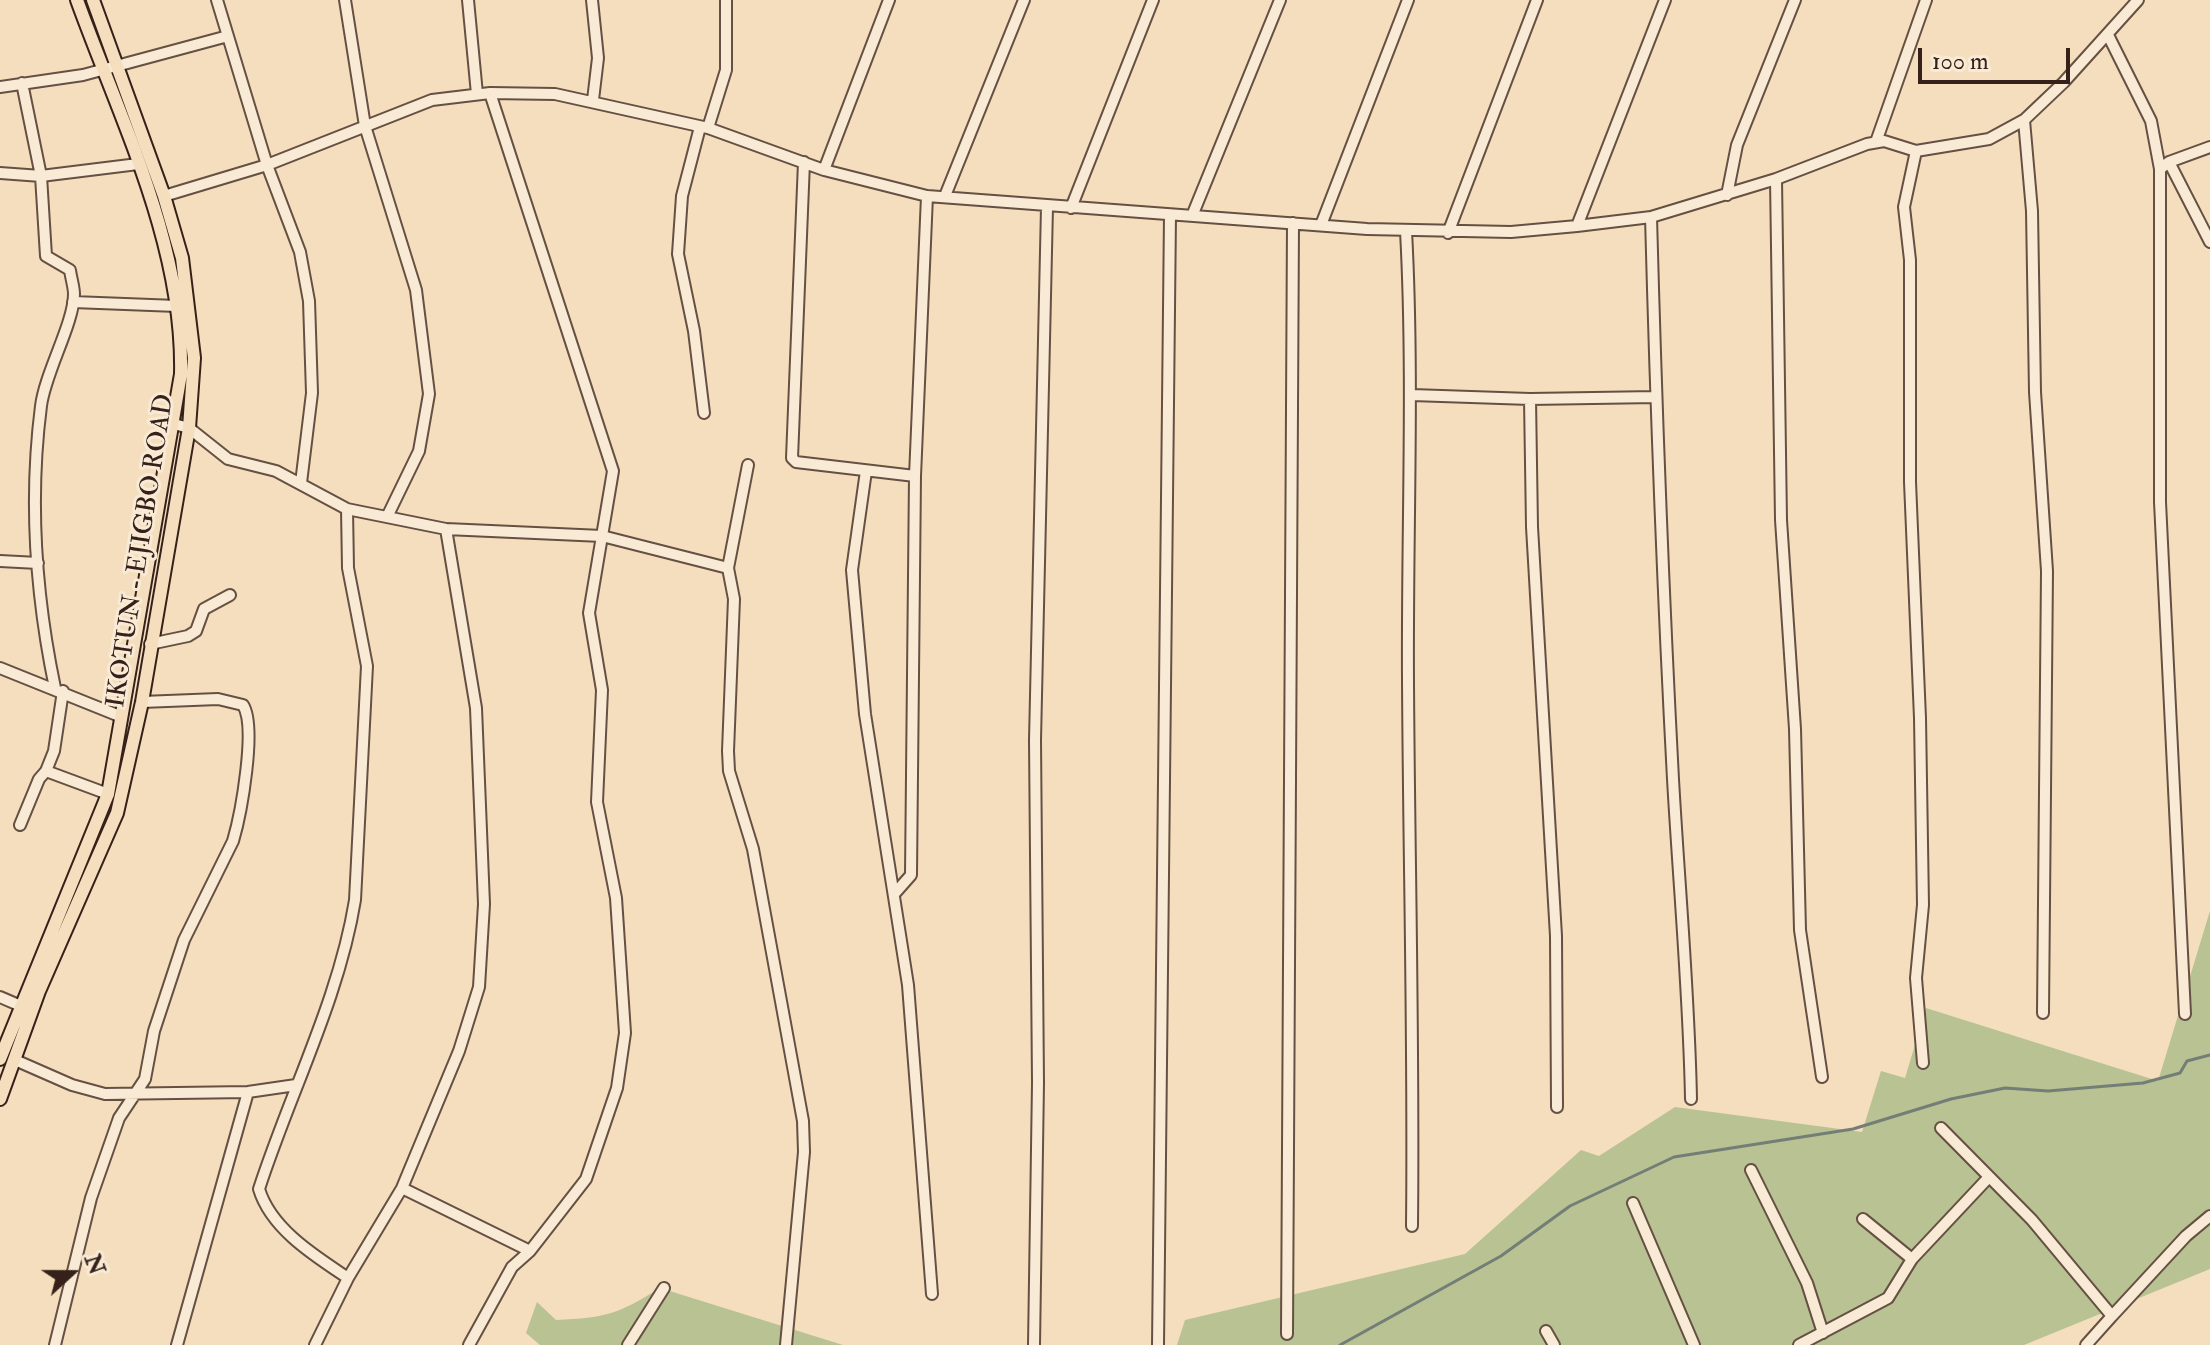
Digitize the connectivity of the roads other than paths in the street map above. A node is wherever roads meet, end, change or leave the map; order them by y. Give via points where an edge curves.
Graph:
1 (77, 0) edge
2 (93, 0) edge
3 (217, 0) edge
4 (345, 0) edge
5 (468, 0) edge
6 (592, 0) edge
7 (726, 0) edge
8 (889, 0) edge
9 (1024, 0) edge
10 (1153, 0) edge
11 (1280, 0) edge
12 (1408, 0) edge
13 (1537, 0) edge
14 (1665, 0) edge
15 (1795, 0) edge
16 (1926, 0) edge
17 (2138, 0) edge
18 (2108, 35) junction
19 (228, 36) junction
20 (118, 64) junction
21 (102, 70) junction
22 (22, 83) junction
23 (0, 87) edge
24 (490, 93) junction
25 (477, 94) junction
26 (593, 100) junction
27 (2024, 120) junction
28 (365, 126) junction
29 (704, 128) junction
30 (1876, 142) junction
31 (2210, 147) edge
32 (1916, 151) junction
33 (804, 162) junction
34 (138, 164) junction
35 (267, 165) junction
36 (2165, 166) junction
37 (824, 170) junction
38 (0, 173) edge
39 (41, 176) junction
40 (1776, 179) junction
41 (1727, 195) junction
42 (164, 196) junction
43 (927, 196) junction
44 (945, 196) junction
45 (1047, 207) junction
46 (1071, 208) junction
47 (1170, 215) junction
48 (1192, 216) junction
49 (1651, 217) junction
50 (1293, 223) junction
51 (1321, 225) junction
52 (1577, 226) junction
53 (1406, 231) junction
54 (1448, 233) junction
55 (2210, 242) edge
56 (73, 302) junction
57 (177, 306) junction
58 (1412, 395) junction
59 (1656, 397) junction
60 (1530, 399) junction
61 (704, 413) dead end
62 (174, 424) junction
63 (189, 428) junction
64 (748, 465) dead end
65 (866, 471) junction
66 (915, 476) junction
67 (301, 483) junction
68 (347, 509) junction
69 (387, 517) junction
70 (446, 529) junction
71 (602, 536) junction
72 (0, 561) edge
73 (38, 563) junction
74 (728, 568) junction
75 (230, 595) dead end
76 (150, 644) junction
77 (0, 668) edge
78 (59, 690) junction
79 (142, 702) junction
80 (122, 717) junction
81 (46, 771) junction
82 (108, 794) junction
83 (20, 825) dead end
84 (896, 892) junction
85 (0, 997) edge
86 (26, 1008) junction
87 (2043, 1013) dead end
88 (2185, 1014) dead end
89 (0, 1059) edge
90 (15, 1060) junction
91 (1923, 1063) dead end
92 (1822, 1077) dead end
93 (296, 1085) junction
94 (134, 1092) junction
95 (248, 1092) junction
96 (0, 1099) edge
97 (1691, 1099) dead end
98 (1557, 1107) dead end
99 (1941, 1128) dead end
100 (1751, 1170) dead end
101 (1989, 1177) junction
102 (402, 1188) junction
103 (1633, 1203) dead end
104 (2210, 1216) edge
105 (1863, 1219) dead end
106 (1412, 1226) dead end
107 (530, 1251) junction
108 (1912, 1259) junction
109 (348, 1278) junction
110 (664, 1288) dead end
111 (932, 1294) dead end
112 (2112, 1316) junction
113 (1546, 1331) dead end
114 (1823, 1333) junction
115 (1287, 1334) dead end
116 (55, 1345) edge
117 (177, 1345) edge
118 (315, 1345) edge
119 (469, 1345) edge
120 (628, 1345) edge
121 (786, 1345) edge
122 (1034, 1345) edge
123 (1158, 1345) edge
124 (1554, 1345) edge
125 (1694, 1345) edge
126 (1799, 1345) edge
127 (2086, 1345) edge

1 - 21 main road, IKOTUN - EJIGBO ROAD
2 - 20 main road, IKOTUN - EJIGBO ROAD
3 - 19 street
4 - 28 street
5 - 25 street
6 - 26 street via 598,58
7 - 29 street via 726,70
8 - 37 street
9 - 44 street
10 - 46 street
11 - 48 street
12 - 51 street
13 - 54 street
14 - 52 street
15 - 41 street via 1737,145
16 - 30 street
17 - 18 street
18 - 27 street
18 - 36 street via 2151,121
19 - 20 street
19 - 35 street
20 - 21 street
20 - 42 main road, IKOTUN - EJIGBO ROAD
21 - 22 street
21 - 34 main road, IKOTUN - EJIGBO ROAD
22 - 23 street
22 - 39 street
24 - 25 street
24 - 26 street
24 - 71 street via 611,461 613,483
25 - 28 street via 416,105
26 - 29 street
27 - 32 street via 1989,139
27 - 87 street via 2047,571
28 - 35 street
28 - 69 street via 416,290 429,394 419,451
29 - 33 street
29 - 61 street via 682,196 678,254
30 - 32 street
30 - 40 street
31 - 36 street
32 - 91 street via 1904,207 1910,260 1910,482 1923,905 1916,978
33 - 37 street
33 - 65 street via 792,458
34 - 39 street
34 - 57 main road, IKOTUN - EJIGBO ROAD
35 - 42 street
35 - 67 street via 300,252 309,301 312,393
36 - 55 street
36 - 88 street via 2160,502
37 - 43 street
38 - 39 street
39 - 56 street via 46,256 70,270
40 - 41 street
40 - 92 street via 1781,520 1795,729 1800,930
41 - 49 street
42 - 63 main road, IKOTUN - EJIGBO ROAD via 187,288 194,358
43 - 44 street
43 - 66 street
44 - 45 street
45 - 46 street
45 - 122 street via 1035,740
46 - 47 street
47 - 48 street
47 - 123 street
48 - 50 street
49 - 52 street
49 - 59 street
50 - 51 street
50 - 115 street
51 - 53 street
52 - 54 street
53 - 54 street
53 - 58 street
56 - 57 street
56 - 73 street via 41,404
57 - 62 main road, IKOTUN - EJIGBO ROAD via 181,374
58 - 60 street
58 - 106 street
59 - 60 street
59 - 97 street
60 - 98 street via 1532,527 1556,936
62 - 63 street
62 - 80 main road, IKOTUN - EJIGBO ROAD
63 - 67 street via 228,459
63 - 76 main road, IKOTUN - EJIGBO ROAD
64 - 74 street
65 - 66 street
65 - 84 street via 852,570 865,714
66 - 84 street via 911,875
67 - 68 street
68 - 69 street
68 - 93 street via 348,568 367,666 358,873 350,928
69 - 70 street
70 - 71 street
70 - 102 street via 476,708 484,904 479,987 459,1051
71 - 74 street
71 - 107 street via 589,613 602,690 597,802 616,898 623,1063 586,1179
72 - 73 street
73 - 78 street via 45,638
74 - 121 street via 734,599 729,771 753,849 804,1132
75 - 76 street via 204,609 196,631 188,636
76 - 79 main road, IKOTUN - EJIGBO ROAD
77 - 78 street
78 - 80 street
78 - 81 street via 54,751
79 - 86 main road, IKOTUN - EJIGBO ROAD via 117,813
79 - 94 street via 232,701 243,705 249,723 233,841 184,940 154,1031 145,1079
80 - 82 main road, IKOTUN - EJIGBO ROAD
81 - 82 street
81 - 83 street
82 - 86 main road, IKOTUN - EJIGBO ROAD
84 - 111 street
85 - 86 street
86 - 89 main road, IKOTUN - EJIGBO ROAD
86 - 90 main road, IKOTUN - EJIGBO ROAD
90 - 94 street via 88,1090
90 - 96 main road, IKOTUN - EJIGBO ROAD
93 - 95 street
93 - 109 street via 259,1189 265,1206 298,1243
94 - 95 street
94 - 116 street via 119,1118 91,1198
95 - 117 street
99 - 101 street
100 - 114 street via 1807,1283
101 - 108 street
101 - 112 street
102 - 107 street
102 - 109 street
103 - 125 street
104 - 112 street
105 - 108 street
107 - 119 street via 512,1267
108 - 114 street via 1888,1298
109 - 118 street
110 - 120 street
112 - 127 street
113 - 124 street
114 - 126 street

